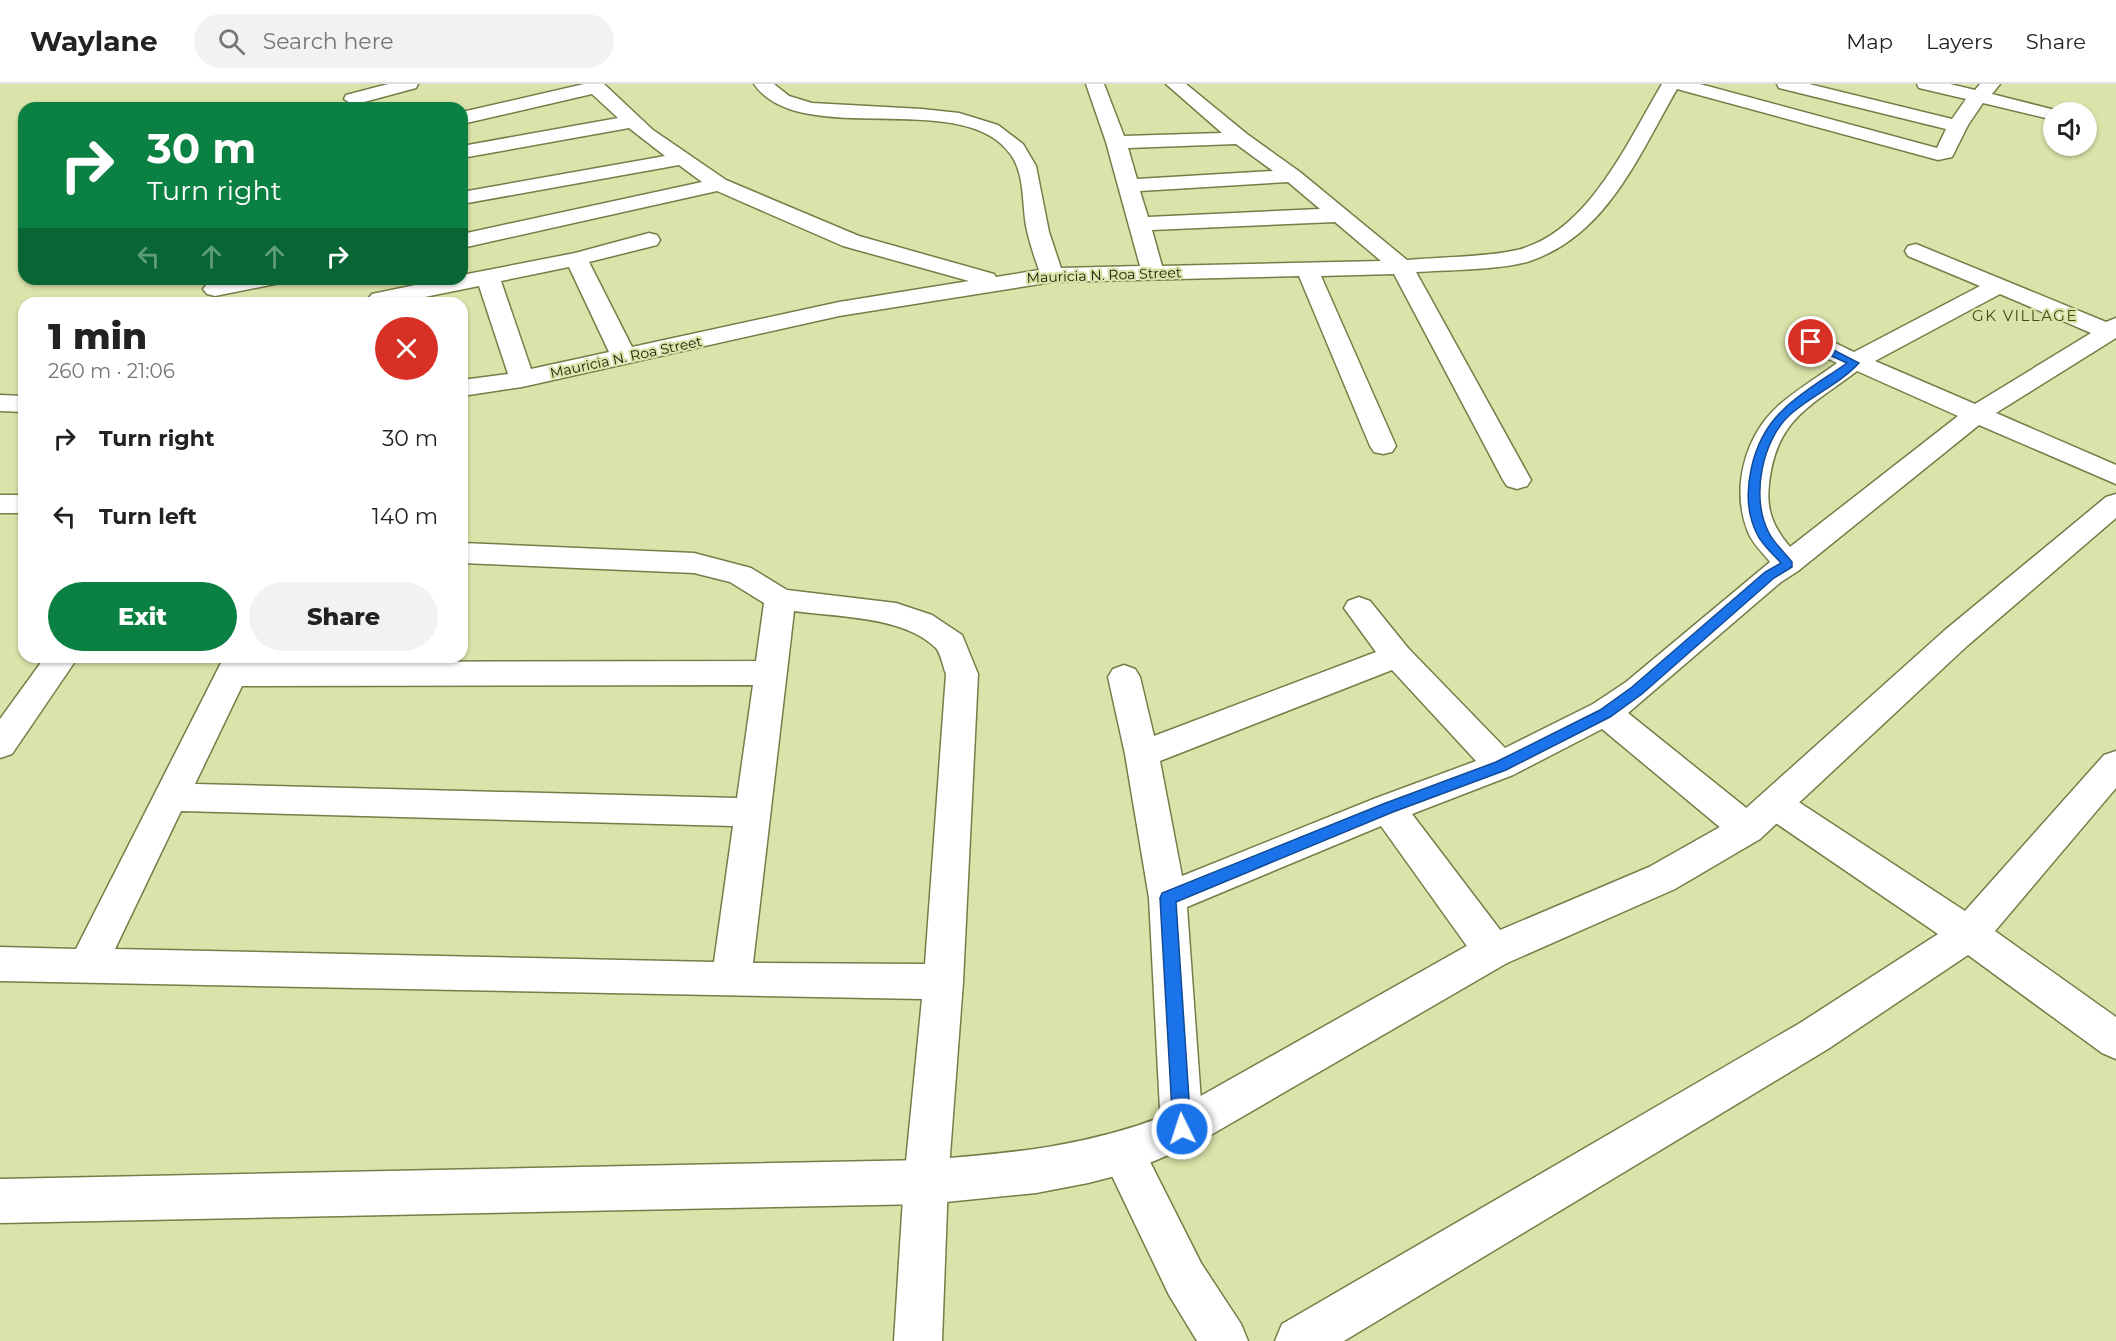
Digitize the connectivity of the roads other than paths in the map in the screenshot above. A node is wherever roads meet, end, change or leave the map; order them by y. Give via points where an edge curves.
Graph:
1 (409, 84) edge
2 (763, 84) edge
3 (1095, 84) edge
4 (1176, 84) edge
5 (1671, 84) edge
6 (1679, 84) edge
7 (1774, 84) edge
8 (1786, 84) edge
9 (1926, 84) edge
10 (595, 86) edge
11 (1984, 90) edge
12 (353, 99) dead end
13 (1760, 105) junction
14 (2043, 110) edge
15 (468, 117) edge
16 (631, 122) junction
17 (1955, 125) junction
18 (1240, 138) junction
19 (1116, 142) junction
20 (468, 151) edge
21 (681, 159) junction
22 (1293, 176) junction
23 (719, 184) junction
24 (1127, 186) junction
25 (468, 197) edge
26 (1340, 215) junction
27 (1139, 224) junction
28 (468, 240) edge
29 (650, 240) dead end
30 (1916, 251) dead end
31 (576, 259) junction
32 (1402, 267) junction
33 (1308, 271) junction
34 (1153, 273) junction
35 (1052, 274) junction
36 (488, 277) junction
37 (468, 280) edge
38 (999, 282) junction
39 (236, 285) edge
40 (437, 285) edge
41 (1998, 286) junction
42 (215, 289) dead end
43 (379, 294) edge
44 (2113, 328) edge
45 (1811, 342) dead end
46 (624, 357) junction
47 (1854, 363) junction
48 (522, 379) junction
49 (468, 386) edge
50 (0, 404) edge
51 (18, 404) edge
52 (1976, 414) junction
53 (1383, 446) dead end
54 (2116, 475) edge
55 (1517, 480) dead end
56 (2116, 503) edge
57 (468, 554) edge
58 (1788, 564) junction
59 (780, 599) junction
60 (1359, 608) dead end
61 (1397, 656) junction
62 (58, 663) edge
63 (236, 665) edge
64 (771, 674) junction
65 (1124, 677) dead end
66 (1605, 713) junction
67 (0, 745) edge
68 (1142, 754) junction
69 (2116, 764) edge
70 (1501, 766) junction
71 (171, 797) junction
72 (1776, 805) junction
73 (1388, 808) junction
74 (753, 812) junction
75 (1747, 830) junction
76 (1168, 898) junction
77 (1969, 934) junction
78 (1493, 951) junction
79 (0, 964) edge
80 (88, 964) junction
81 (731, 980) junction
82 (944, 982) junction
83 (2116, 1040) edge
84 (1182, 1129) junction
85 (1123, 1152) junction
86 (926, 1182) junction
87 (0, 1202) edge
88 (918, 1341) edge
89 (1224, 1341) edge
90 (1299, 1341) edge

1 - 12 street
2 - 35 street via 769,93 786,102 813,108 960,119 1000,132 1017,150 1033,185 1037,228
3 - 19 street
4 - 18 street
5 - 32 street, Mauricia N. Roa Street via 1606,195 1561,239 1509,259
6 - 13 street
7 - 13 street
8 - 17 street
9 - 11 street
10 - 15 street
10 - 16 street
11 - 14 street
11 - 17 street
13 - 17 street via 1938,154 1945,153
16 - 20 street
16 - 21 street
18 - 19 street
18 - 22 street
19 - 24 street
21 - 23 street
21 - 25 street
22 - 24 street
22 - 26 street
23 - 28 street
23 - 38 street via 850,241
24 - 27 street
26 - 27 street
26 - 32 street
27 - 34 street
29 - 31 street
30 - 41 street
31 - 36 street
31 - 46 street
32 - 33 street, Mauricia N. Roa Street
32 - 55 street
33 - 34 street, Mauricia N. Roa Street
33 - 53 street
34 - 35 street, Mauricia N. Roa Street
35 - 38 street, Mauricia N. Roa Street
36 - 37 street
36 - 48 street
38 - 46 street, Mauricia N. Roa Street via 839,309
39 - 42 street
40 - 43 street
41 - 44 street
41 - 47 street
44 - 52 street
45 - 47 street
46 - 48 street, Mauricia N. Roa Street
47 - 52 street
47 - 58 street via 1787,412 1770,432 1758,462 1754,504 1763,534
48 - 49 street, Mauricia N. Roa Street
50 - 51 street
52 - 54 street
52 - 58 street
56 - 72 street via 1956,638
57 - 59 street via 694,563 740,575
58 - 66 street
59 - 64 street
59 - 82 street via 897,614 921,623 951,643 962,674
60 - 61 street
61 - 68 street
61 - 70 street
62 - 67 street
63 - 64 street
63 - 71 street
64 - 74 street
65 - 68 street
66 - 70 street
66 - 75 street
68 - 76 street
69 - 77 street
70 - 73 street
71 - 74 street
71 - 80 street
72 - 75 street
72 - 77 street
73 - 76 street
73 - 78 street
74 - 81 street
75 - 78 street via 1662,878
76 - 84 street
77 - 83 street
77 - 90 street via 1814,1036
78 - 84 street
79 - 80 street
80 - 81 street
81 - 82 street
82 - 86 street
84 - 85 street
85 - 86 street via 1035,1172
85 - 89 street via 1185,1279
86 - 87 street
86 - 88 street

